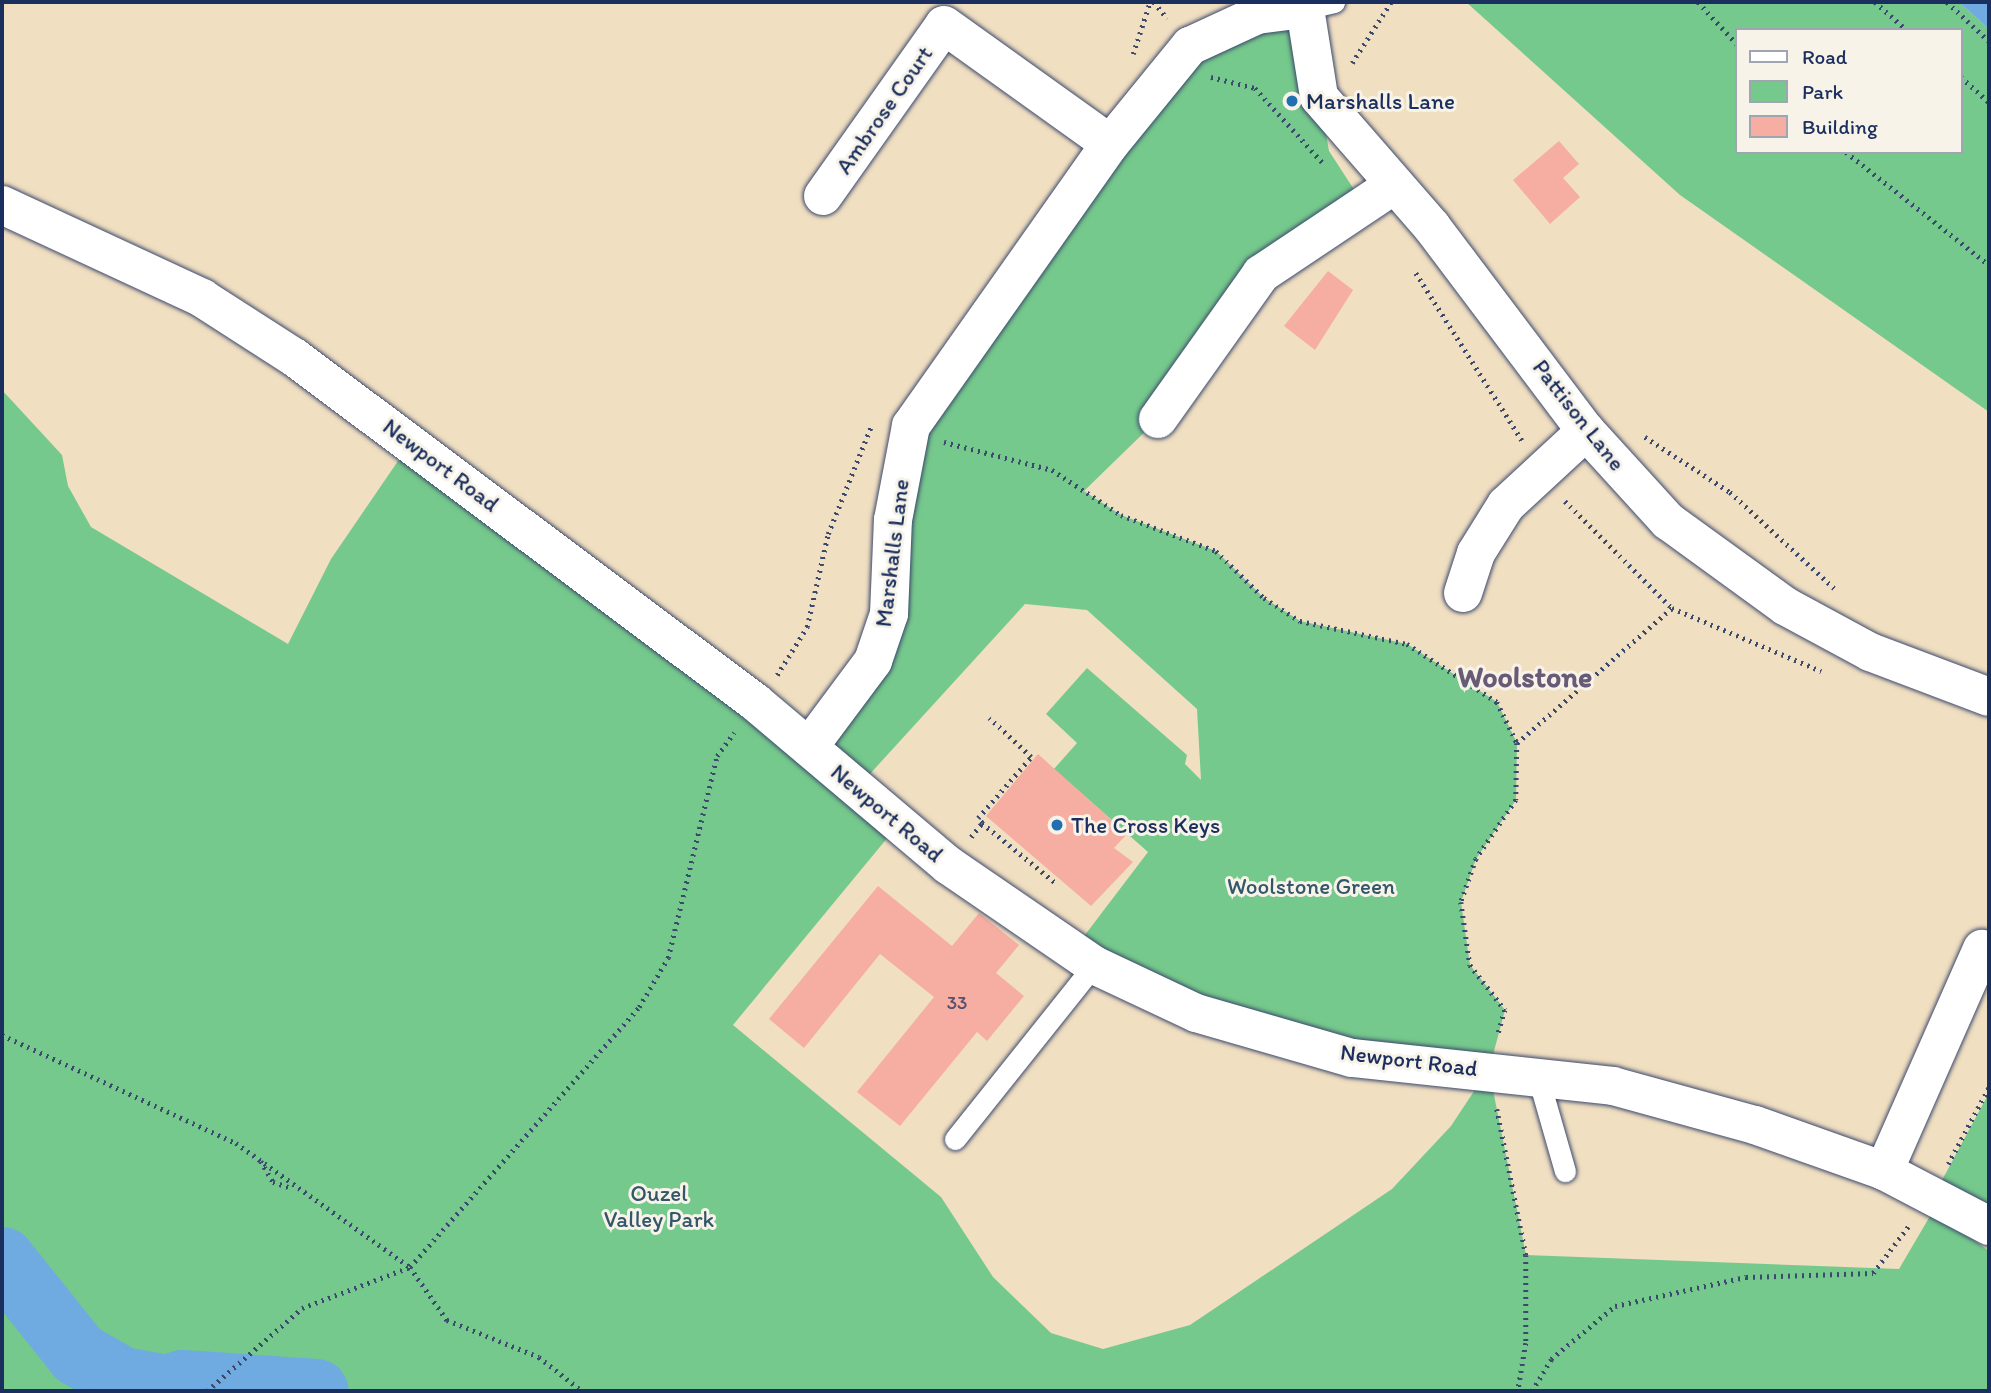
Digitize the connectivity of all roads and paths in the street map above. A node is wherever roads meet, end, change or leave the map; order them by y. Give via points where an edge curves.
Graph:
1 (1391, 2) edge
2 (1698, 2) edge
3 (1875, 2) edge
4 (1947, 2) edge
5 (1314, 4) edge
6 (953, 13) edge
7 (1905, 28) edge
8 (1989, 41) edge
9 (1736, 43) edge
10 (1348, 77) dead end
11 (1963, 79) edge
12 (1989, 102) edge
13 (1111, 144) junction
14 (1849, 154) edge
15 (1394, 185) junction
16 (823, 196) dead end
17 (2, 205) edge
18 (1989, 265) edge
19 (1158, 419) dead end
20 (911, 426) junction
21 (1632, 429) dead end
22 (1586, 431) junction
23 (1462, 593) dead end
24 (1839, 594) dead end
25 (1672, 608) dead end
26 (1989, 697) edge
27 (989, 718) dead end
28 (1517, 743) junction
29 (809, 747) junction
30 (982, 823) junction
31 (948, 865) junction
32 (1057, 884) dead end
33 (1982, 949) dead end
34 (1094, 965) junction
35 (2, 1035) edge
36 (1489, 1070) junction
37 (1538, 1077) junction
38 (1989, 1087) edge
39 (956, 1139) dead end
40 (260, 1160) junction
41 (1565, 1171) dead end
42 (1884, 1171) junction
43 (292, 1188) junction
44 (1931, 1196) junction
45 (1989, 1226) edge
46 (270, 1332) dead end
47 (207, 1391) edge
48 (582, 1391) edge
49 (1518, 1391) edge
50 (1532, 1391) edge

1 - 10 path via 1358,46
2 - 9 path
3 - 7 path
4 - 8 path
5 - 13 street, Marshalls Lane via 1257,15 1190,46
5 - 15 street, Pattison Lane via 1319,97
6 - 13 street, Ambrose Court
6 - 16 street, Ambrose Court
11 - 12 path
13 - 20 street, Marshalls Lane
14 - 18 path
15 - 19 street via 1261,274
15 - 22 street, Pattison Lane
17 - 29 street, Newport Road via 202,298 294,357
20 - 28 path via 944,442 1052,470 1121,514 1216,551 1264,598 1300,621 1407,644 1497,702
20 - 29 street, Marshalls Lane via 893,520 889,614 873,661
21 - 24 path via 1730,492
22 - 23 street via 1506,505 1476,553
22 - 26 street, Pattison Lane via 1668,521 1784,607 1870,652
25 - 28 path
27 - 30 path via 1031,757 978,818
28 - 36 path via 1516,800 1476,859 1461,902 1470,965 1505,1010
29 - 31 street, Newport Road
30 - 31 path
30 - 32 path
31 - 34 street, Newport Road
33 - 42 street
34 - 36 street, Newport Road via 1196,1013 1352,1058
34 - 39 lane
35 - 40 path
36 - 37 street, Newport Road
36 - 49 path via 1526,1255 1526,1343
37 - 41 lane
37 - 42 street, Newport Road via 1613,1086 1755,1125
38 - 44 path
40 - 43 path
40 - 43 path via 273,1182
42 - 44 street, Newport Road
43 - 48 path via 334,1209 410,1267 447,1320 539,1357
44 - 45 street, Newport Road
44 - 50 path via 1873,1273 1746,1277 1615,1306 1551,1359
46 - 47 path

